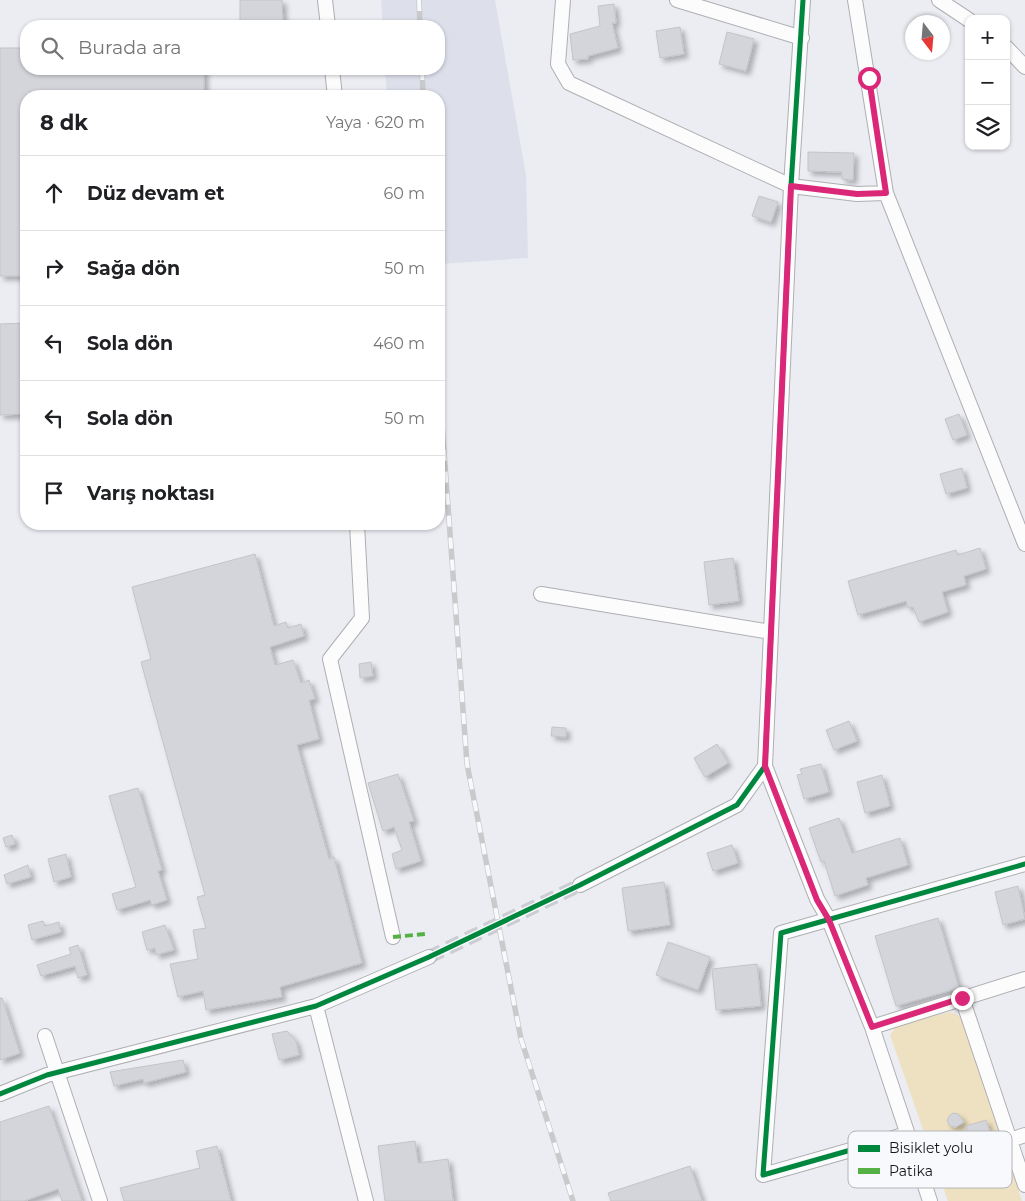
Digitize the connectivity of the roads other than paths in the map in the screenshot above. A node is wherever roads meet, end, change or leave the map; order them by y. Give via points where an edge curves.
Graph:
1 (325, 0) edge
2 (563, 0) edge
3 (677, 0) edge
4 (803, 0) edge
5 (855, 0) edge
6 (939, 0) edge
7 (965, 17) edge
8 (327, 20) edge
9 (802, 38) junction
10 (1010, 51) edge
11 (1025, 67) edge
12 (333, 75) edge
13 (334, 90) edge
14 (791, 186) junction
15 (886, 193) junction
16 (357, 530) edge
17 (1025, 544) edge
18 (541, 594) dead end
19 (771, 632) junction
20 (765, 766) junction
21 (1025, 864) edge
22 (580, 885) tunnel mouth
23 (829, 920) junction
24 (393, 938) dead end
25 (429, 957) tunnel mouth
26 (1025, 979) edge
27 (962, 998) junction
28 (316, 1006) junction
29 (872, 1027) junction
30 (45, 1036) dead end
31 (57, 1072) junction
32 (0, 1094) edge
33 (906, 1131) edge
34 (1007, 1131) edge
35 (1025, 1135) edge
36 (1012, 1139) edge
37 (1012, 1146) edge
38 (848, 1151) edge
39 (1025, 1184) edge
40 (926, 1188) edge
41 (100, 1201) edge
42 (366, 1201) edge
43 (930, 1201) edge

1 - 8 street
2 - 14 street via 558,64 569,83
3 - 9 street
4 - 9 street
5 - 15 street
6 - 7 street
9 - 14 street
10 - 11 street
12 - 13 street
14 - 15 street via 857,194
14 - 19 street
15 - 17 street
16 - 24 street via 362,618 330,659
18 - 19 street
19 - 20 street
20 - 22 street via 737,805
20 - 23 street via 817,900
21 - 23 street
23 - 29 street
23 - 38 street via 781,933 764,1175
25 - 28 street
26 - 27 street
27 - 29 street
27 - 34 street
28 - 31 street
28 - 42 street
29 - 33 street
30 - 31 street
31 - 32 street
31 - 41 street
35 - 36 street
37 - 39 street
40 - 43 street

